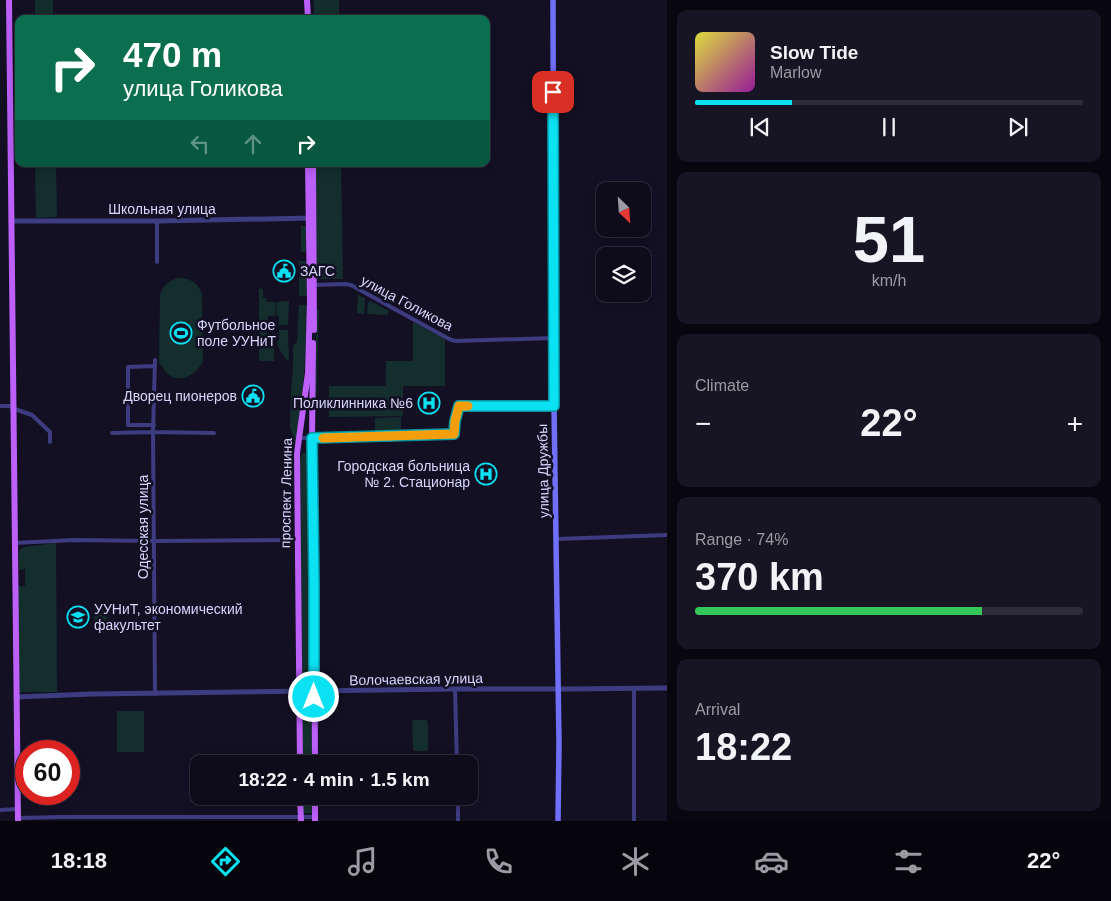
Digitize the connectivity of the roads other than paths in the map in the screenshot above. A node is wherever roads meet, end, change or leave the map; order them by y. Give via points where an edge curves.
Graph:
1 (9, 0) edge
2 (307, 0) edge
3 (312, 0) edge
4 (553, 0) edge
5 (308, 15) edge
6 (312, 15) edge
7 (308, 167) edge
8 (313, 167) edge
9 (311, 218) junction
10 (11, 221) junction
11 (157, 221) junction
12 (157, 262) dead end
13 (311, 285) junction
14 (554, 338) junction
15 (155, 360) dead end
16 (155, 366) junction
17 (0, 406) edge
18 (554, 406) junction
19 (12, 407) junction
20 (154, 425) junction
21 (112, 432) dead end
22 (153, 432) junction
23 (214, 433) dead end
24 (299, 438) junction
25 (312, 438) junction
26 (50, 442) dead end
27 (667, 536) edge
28 (557, 539) junction
29 (297, 540) junction
30 (154, 541) junction
31 (14, 543) junction
32 (634, 688) junction
33 (667, 688) edge
34 (455, 689) junction
35 (558, 690) junction
36 (314, 691) junction
37 (299, 692) junction
38 (155, 694) junction
39 (16, 697) junction
40 (300, 755) edge
41 (315, 755) edge
42 (457, 755) edge
43 (300, 805) edge
44 (315, 805) edge
45 (458, 805) edge
46 (18, 809) junction
47 (0, 810) edge
48 (18, 819) edge
49 (156, 819) edge
50 (300, 819) edge
51 (315, 819) edge
52 (458, 821) edge
53 (558, 821) edge
54 (634, 821) edge

1 - 10 main road
2 - 5 main road
3 - 6 main road
4 - 14 main road, улица Дружбы
7 - 9 main road, проспект Ленина
8 - 9 main road, проспект Ленина
9 - 11 street, Школьная улица
9 - 13 main road, проспект Ленина
10 - 11 street, Школьная улица
10 - 19 main road
11 - 12 street
13 - 14 street, улица Голикова via 351,285 455,341
13 - 24 main road, проспект Ленина via 308,373
13 - 25 main road, проспект Ленина
14 - 18 main road, улица Дружбы
15 - 16 street, Одесская улица
16 - 20 street, Одесская улица
16 - 20 street via 128,367 128,425
17 - 19 street
18 - 25 street via 459,406 454,434
18 - 28 main road, улица Дружбы
19 - 26 street via 32,415 50,432
19 - 31 main road
20 - 22 street, Одесская улица
21 - 22 street
22 - 23 street
22 - 30 street, Одесская улица
24 - 25 street
24 - 29 main road, проспект Ленина
25 - 36 main road, проспект Ленина
27 - 28 street
28 - 35 main road, улица Дружбы
29 - 30 street
29 - 37 main road, проспект Ленина
30 - 31 street
30 - 38 street, Одесская улица
31 - 39 main road
32 - 33 street, Волочаевская улица
32 - 35 street, Волочаевская улица
32 - 54 street
34 - 35 street, Волочаевская улица
34 - 36 street, Волочаевская улица
34 - 42 street
35 - 53 main road, улица Дружбы
36 - 37 street, Волочаевская улица
36 - 41 main road, проспект Ленина
37 - 38 street, Волочаевская улица
37 - 40 main road, проспект Ленина
38 - 39 street, Волочаевская улица
39 - 46 main road
43 - 50 main road
44 - 51 main road
45 - 52 street
46 - 47 street
46 - 48 main road
48 - 49 street
49 - 50 street
50 - 51 street

